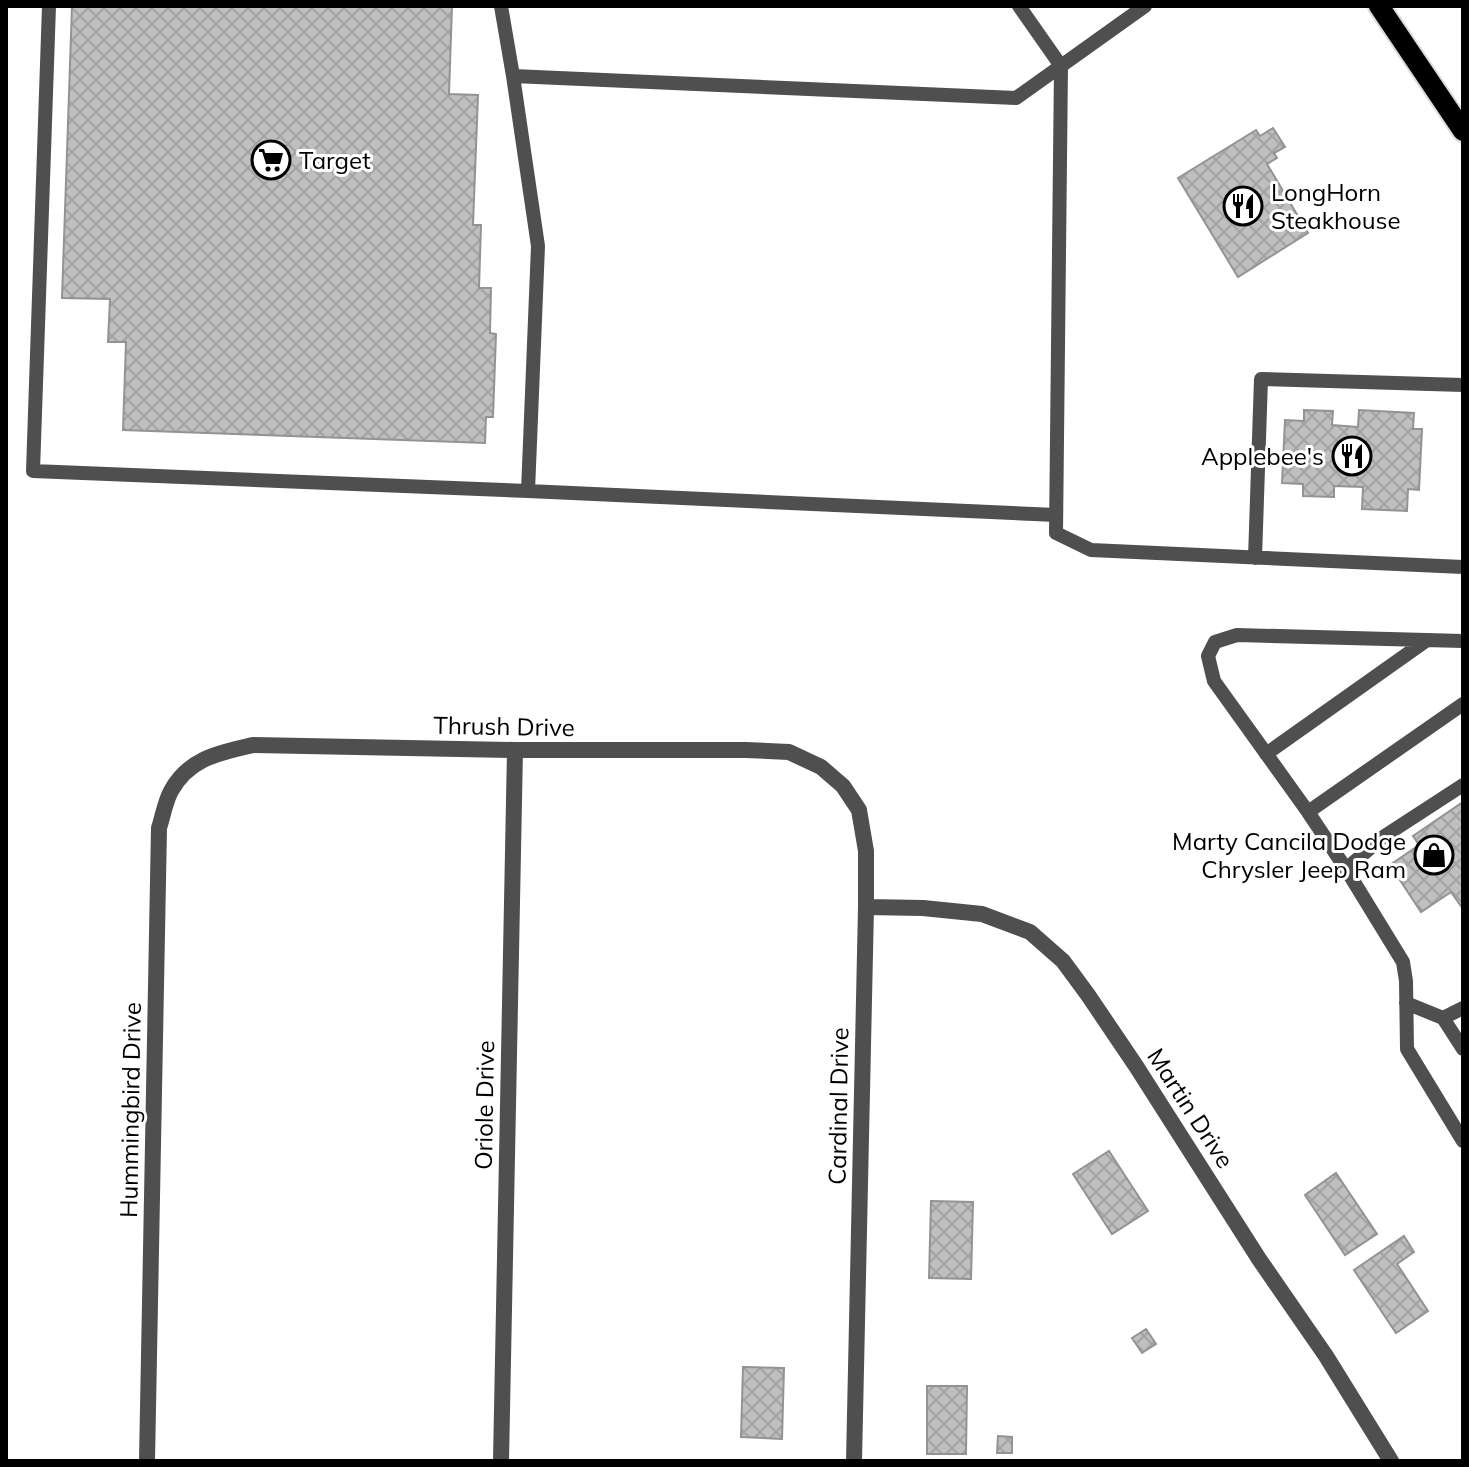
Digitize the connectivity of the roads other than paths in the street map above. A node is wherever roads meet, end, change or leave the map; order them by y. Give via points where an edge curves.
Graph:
1 (49, 6) edge
2 (501, 6) edge
3 (1019, 6) edge
4 (1145, 6) edge
5 (1379, 6) edge
6 (1061, 66) junction
7 (513, 76) junction
8 (1463, 131) edge
9 (1463, 385) edge
10 (528, 491) junction
11 (1056, 515) junction
12 (1255, 558) junction
13 (1463, 567) edge
14 (1427, 640) junction
15 (1463, 641) edge
16 (1463, 704) edge
17 (515, 750) junction
18 (1266, 754) junction
19 (821, 767) joint
20 (188, 768) joint
21 (1463, 785) edge
22 (1308, 812) junction
23 (1346, 869) junction
24 (866, 907) junction
25 (1406, 1003) junction
26 (1463, 1008) edge
27 (1443, 1018) junction
28 (1463, 1049) edge
29 (1463, 1141) edge
30 (1383, 1458) edge
31 (147, 1461) edge
32 (501, 1461) edge
33 (854, 1461) edge

1 - 10 lane via 33,471
2 - 7 lane
3 - 6 lane
4 - 6 lane
5 - 8 main road
6 - 7 lane via 1016,98
6 - 11 lane
7 - 10 lane via 538,246
9 - 12 lane via 1261,379
10 - 11 lane
11 - 12 lane via 1056,533 1091,550
12 - 13 lane
14 - 15 lane
14 - 18 lane
14 - 18 lane via 1237,635 1215,642 1208,656 1214,681
16 - 22 lane
17 - 19 street, Thrush Drive via 789,752
17 - 20 street, Thrush Drive via 253,745 216,753
17 - 32 street, Oriole Drive
18 - 22 lane
19 - 24 street, Cardinal Drive via 859,810 866,851
20 - 31 street, Hummingbird Drive via 170,792 159,828
21 - 23 lane via 1383,837
22 - 23 lane
23 - 25 lane via 1403,962
24 - 30 street, Martin Drive via 982,914 1030,932 1063,961 1326,1356
24 - 33 street, Cardinal Drive
25 - 27 lane
25 - 29 lane via 1407,1049
26 - 27 lane
27 - 28 lane

